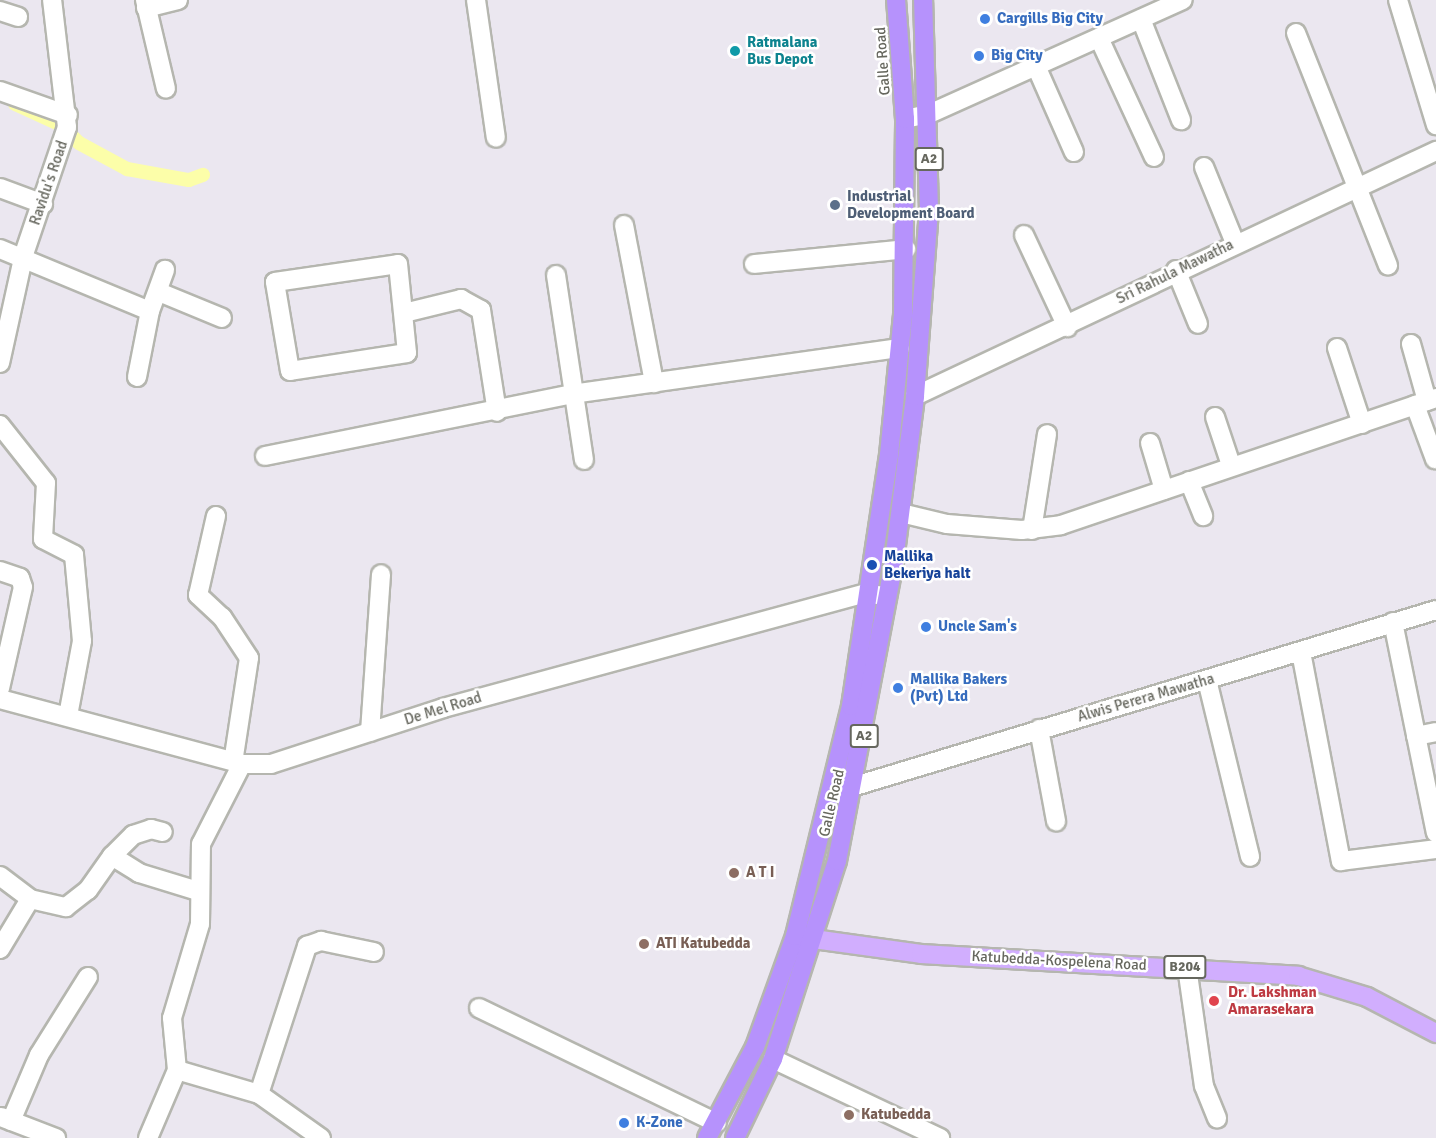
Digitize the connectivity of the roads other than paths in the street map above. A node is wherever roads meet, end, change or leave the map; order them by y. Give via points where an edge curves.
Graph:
1 (52, 0) edge
2 (178, 0) edge
3 (476, 0) edge
4 (896, 0) edge
5 (923, 0) edge
6 (1183, 0) edge
7 (1398, 0) edge
8 (145, 4) edge
9 (0, 11) edge
10 (18, 17) dead end
11 (1141, 19) junction
12 (1296, 33) dead end
13 (1099, 38) junction
14 (1036, 66) junction
15 (166, 89) dead end
16 (1, 92) edge
17 (929, 114) junction
18 (905, 119) junction
19 (1180, 120) dead end
20 (1436, 125) edge
21 (66, 128) junction
22 (496, 138) dead end
23 (1436, 151) edge
24 (1074, 152) dead end
25 (1154, 157) dead end
26 (1204, 167) dead end
27 (0, 188) edge
28 (1356, 188) junction
29 (43, 204) junction
30 (624, 225) dead end
31 (1024, 235) dead end
32 (1235, 243) junction
33 (0, 249) edge
34 (906, 249) junction
35 (24, 254) junction
36 (754, 264) dead end
37 (1388, 265) dead end
38 (165, 270) dead end
39 (1176, 270) junction
40 (556, 275) dead end
41 (159, 292) junction
42 (150, 311) junction
43 (404, 313) junction
44 (222, 318) dead end
45 (1198, 324) dead end
46 (1066, 327) junction
47 (1411, 345) dead end
48 (900, 348) junction
49 (1337, 348) dead end
50 (0, 363) edge
51 (137, 377) dead end
52 (654, 384) junction
53 (572, 394) junction
54 (915, 396) junction
55 (1426, 401) edge
56 (497, 412) junction
57 (1215, 417) dead end
58 (1362, 424) junction
59 (0, 425) edge
60 (1047, 434) dead end
61 (1150, 443) dead end
62 (265, 456) dead end
63 (1435, 459) edge
64 (584, 460) dead end
65 (1231, 465) junction
66 (1189, 481) junction
67 (1164, 489) junction
68 (901, 513) junction
69 (216, 516) dead end
70 (1203, 516) dead end
71 (1032, 530) junction
72 (0, 571) edge
73 (381, 574) dead end
74 (866, 593) junction
75 (887, 597) junction
76 (1436, 610) edge
77 (1393, 622) junction
78 (1301, 652) junction
79 (1207, 680) junction
80 (0, 688) edge
81 (0, 699) edge
82 (68, 716) junction
83 (1039, 729) junction
84 (370, 732) junction
85 (1436, 732) edge
86 (1416, 736) junction
87 (237, 763) junction
88 (855, 786) junction
89 (1056, 821) dead end
90 (163, 832) dead end
91 (1436, 833) edge
92 (1436, 849) edge
93 (112, 856) junction
94 (1250, 857) dead end
95 (0, 876) edge
96 (198, 891) junction
97 (30, 899) junction
98 (795, 936) junction
99 (814, 940) junction
100 (0, 949) edge
101 (374, 952) dead end
102 (1187, 967) junction
103 (88, 977) dead end
104 (479, 1008) dead end
105 (1436, 1033) edge
106 (773, 1059) junction
107 (177, 1070) junction
108 (259, 1094) junction
109 (1217, 1118) dead end
110 (6, 1119) edge
111 (712, 1130) edge
112 (56, 1138) edge
113 (148, 1138) edge
114 (321, 1138) edge
115 (735, 1138) edge
116 (940, 1138) edge

1 - 21 street, Ravidu's Road
2 - 8 street
3 - 22 street
4 - 18 highway, Galle Road / A2
5 - 17 highway, A2
6 - 11 street
7 - 20 street
8 - 15 street
9 - 10 street
11 - 13 street
11 - 19 street
12 - 28 street
13 - 14 street
13 - 25 street
14 - 17 street
14 - 24 street
16 - 21 street
17 - 18 street
17 - 54 highway, Galle Road / A2 via 923,317
18 - 34 highway, A2
21 - 29 street, Ravidu's Road
23 - 28 street, Sri Rahula Mawatha
26 - 32 street
27 - 29 street
28 - 32 street, Sri Rahula Mawatha
28 - 37 street
29 - 35 street, Ravidu's Road
30 - 52 street
31 - 46 street
32 - 39 street, Sri Rahula Mawatha
33 - 35 street
34 - 36 street
34 - 48 highway, A2
35 - 42 street via 68,281
35 - 50 street, Ravidu's Road
38 - 41 street
39 - 45 street
39 - 46 street, Sri Rahula Mawatha
40 - 53 street
41 - 42 street
41 - 44 street
42 - 51 street
43 - 43 street via 398,264 275,282 293,373 407,353
43 - 56 street via 461,299 481,310
46 - 54 street, Sri Rahula Mawatha
47 - 55 street
48 - 52 street
48 - 74 highway, A2
49 - 58 street
52 - 53 street
53 - 56 street
53 - 64 street
54 - 68 highway, Galle Road / A2
55 - 58 street
55 - 63 street
56 - 62 street
57 - 65 street
58 - 65 street
59 - 82 street via 45,483 43,539 74,555 82,640
60 - 71 street
61 - 67 street
65 - 66 street
66 - 67 street
66 - 70 street
67 - 71 street
68 - 71 street via 947,524
68 - 75 highway, Galle Road / A2
69 - 87 street via 198,595 222,617 249,658
72 - 80 street via 20,578 22,587
73 - 84 street
74 - 75 street, De Mel Road
74 - 84 street, De Mel Road
74 - 98 highway, A2 via 836,784
75 - 88 highway, Galle Road / A2
76 - 77 street, Alwis Perera Mawatha
77 - 78 street, Alwis Perera Mawatha
77 - 86 street
78 - 79 street, Alwis Perera Mawatha
78 - 92 street via 1341,861
79 - 83 street, Alwis Perera Mawatha
79 - 94 street
81 - 82 street, De Mel Road
82 - 87 street, De Mel Road
83 - 88 street, Alwis Perera Mawatha
83 - 89 street
84 - 87 street, De Mel Road via 271,764
85 - 86 street
86 - 91 street
87 - 96 street via 201,844
88 - 99 highway, Galle Road / A2
90 - 93 street via 151,829 133,835
93 - 96 street via 139,873
93 - 97 street via 88,890 66,907
95 - 97 street
96 - 107 street via 200,924 172,1018
97 - 100 street
98 - 99 main road, Katubedda-Kospelena Road
98 - 111 highway, A2 via 755,1047
99 - 102 main road, Katubedda-Kospelena Road / B204 via 921,954
99 - 106 highway, Galle Road / A2
101 - 108 street via 321,941 307,946
102 - 105 main road, Katubedda-Kospelena Road / B204 via 1325,981
102 - 109 street via 1204,1086
103 - 110 street via 39,1055
104 - 111 street
106 - 115 highway, Galle Road / A2
106 - 116 street
107 - 108 street
107 - 113 street
108 - 114 street
110 - 112 street

